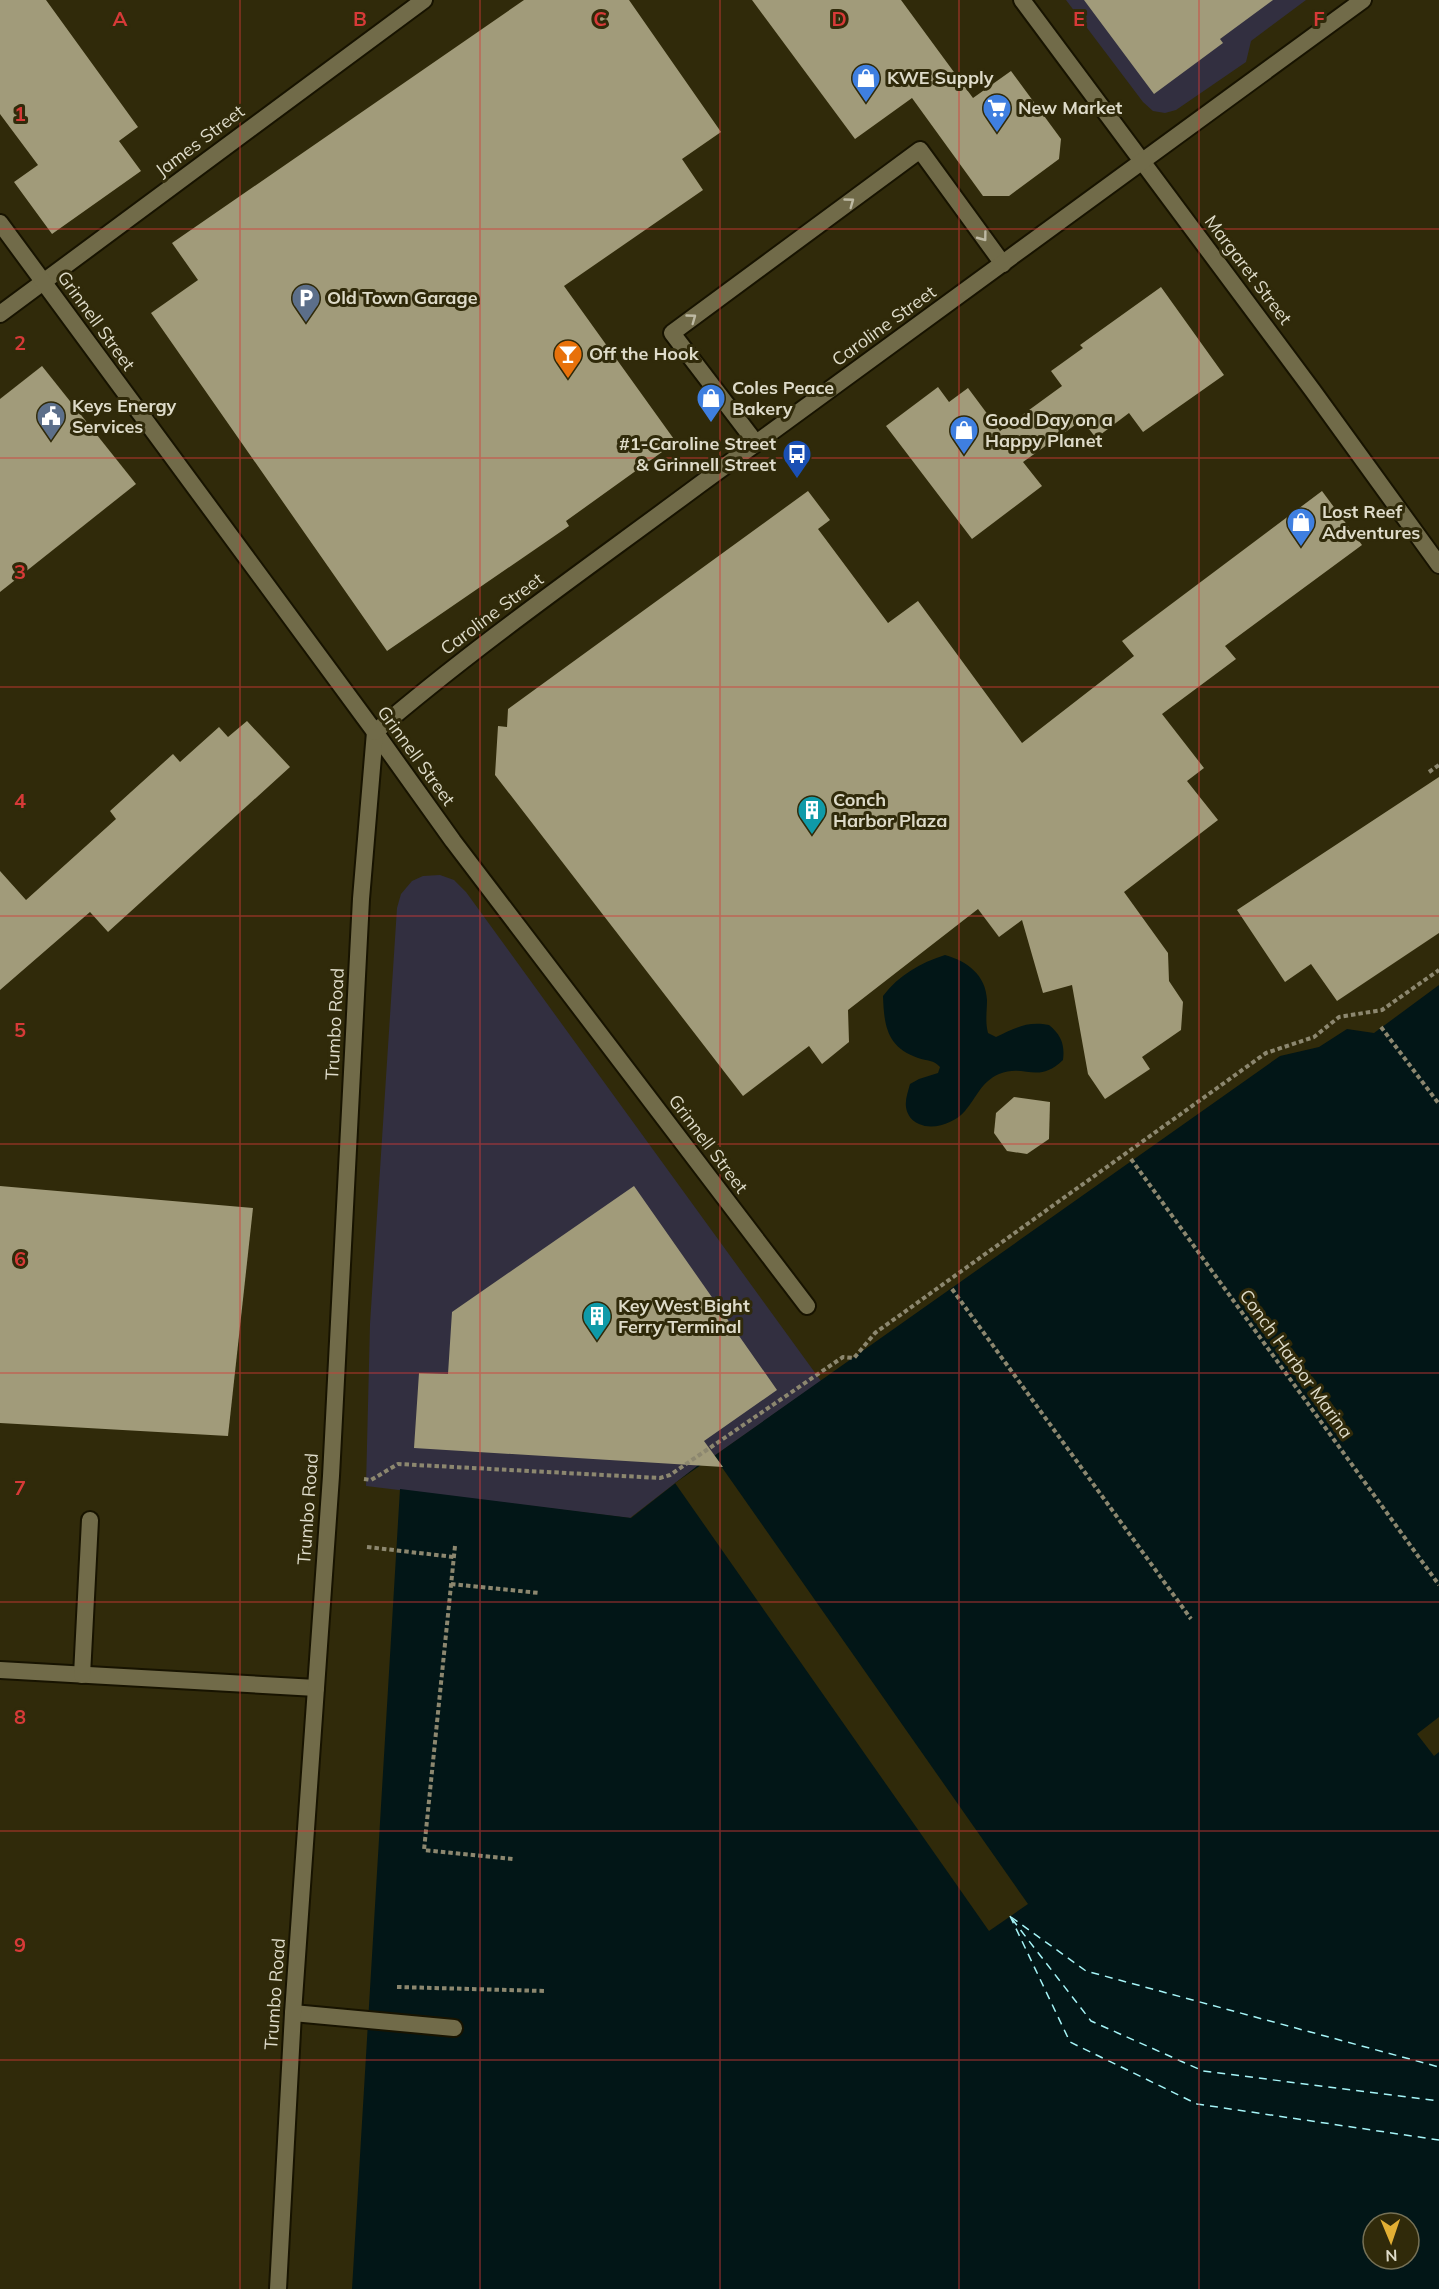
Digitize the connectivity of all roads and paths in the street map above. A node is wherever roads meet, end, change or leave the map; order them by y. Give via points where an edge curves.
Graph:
1 (424, 0) edge
2 (1023, 0) edge
3 (1363, 0) edge
4 (1144, 162) junction
5 (0, 224) edge
6 (1003, 264) junction
7 (43, 282) junction
8 (0, 314) edge
9 (756, 443) junction
10 (1439, 565) edge
11 (375, 732) junction
12 (1439, 765) edge
13 (1429, 772) dead end
14 (1439, 970) edge
15 (1381, 1027) dead end
16 (1439, 1104) edge
17 (1131, 1159) dead end
18 (952, 1289) dead end
19 (807, 1306) dead end
20 (331, 1476) junction
21 (90, 1520) dead end
22 (455, 1546) dead end
23 (367, 1547) dead end
24 (454, 1557) junction
25 (451, 1584) junction
26 (1439, 1585) edge
27 (539, 1593) dead end
28 (1191, 1619) dead end
29 (0, 1670) edge
30 (82, 1675) junction
31 (316, 1688) junction
32 (513, 1859) dead end
33 (393, 1987) dead end
34 (545, 1991) dead end
35 (293, 2013) junction
36 (454, 2028) dead end
37 (278, 2289) edge

1 - 7 street, James Street
2 - 4 street, Margaret Street
3 - 4 street, Caroline Street
4 - 6 street, Caroline Street
4 - 10 street, Margaret Street
5 - 7 street, Grinnell Street
6 - 9 street, Caroline Street
9 -> 6 street via 672,333 920,150
7 - 8 street, James Street
7 - 11 street, Grinnell Street
9 - 11 street, Caroline Street via 432,684
11 - 19 street, Grinnell Street via 460,850
11 - 20 street, Trumbo Road via 361,899
12 - 13 path
14 - 20 path via 1382,1010 1339,1017 1314,1037 1266,1053 875,1333 854,1358 843,1357 670,1475 660,1478 398,1464 371,1480
15 - 16 path
17 - 26 path, Conch Harbor Marina
18 - 28 path
20 - 31 street, Trumbo Road
21 - 30 street
22 - 24 path
23 - 24 path
24 - 25 path
25 - 27 path
25 - 32 path via 424,1850
29 - 30 street
30 - 31 street
31 - 35 street, Trumbo Road
33 - 34 path
35 - 36 street
35 - 37 street, Trumbo Road

